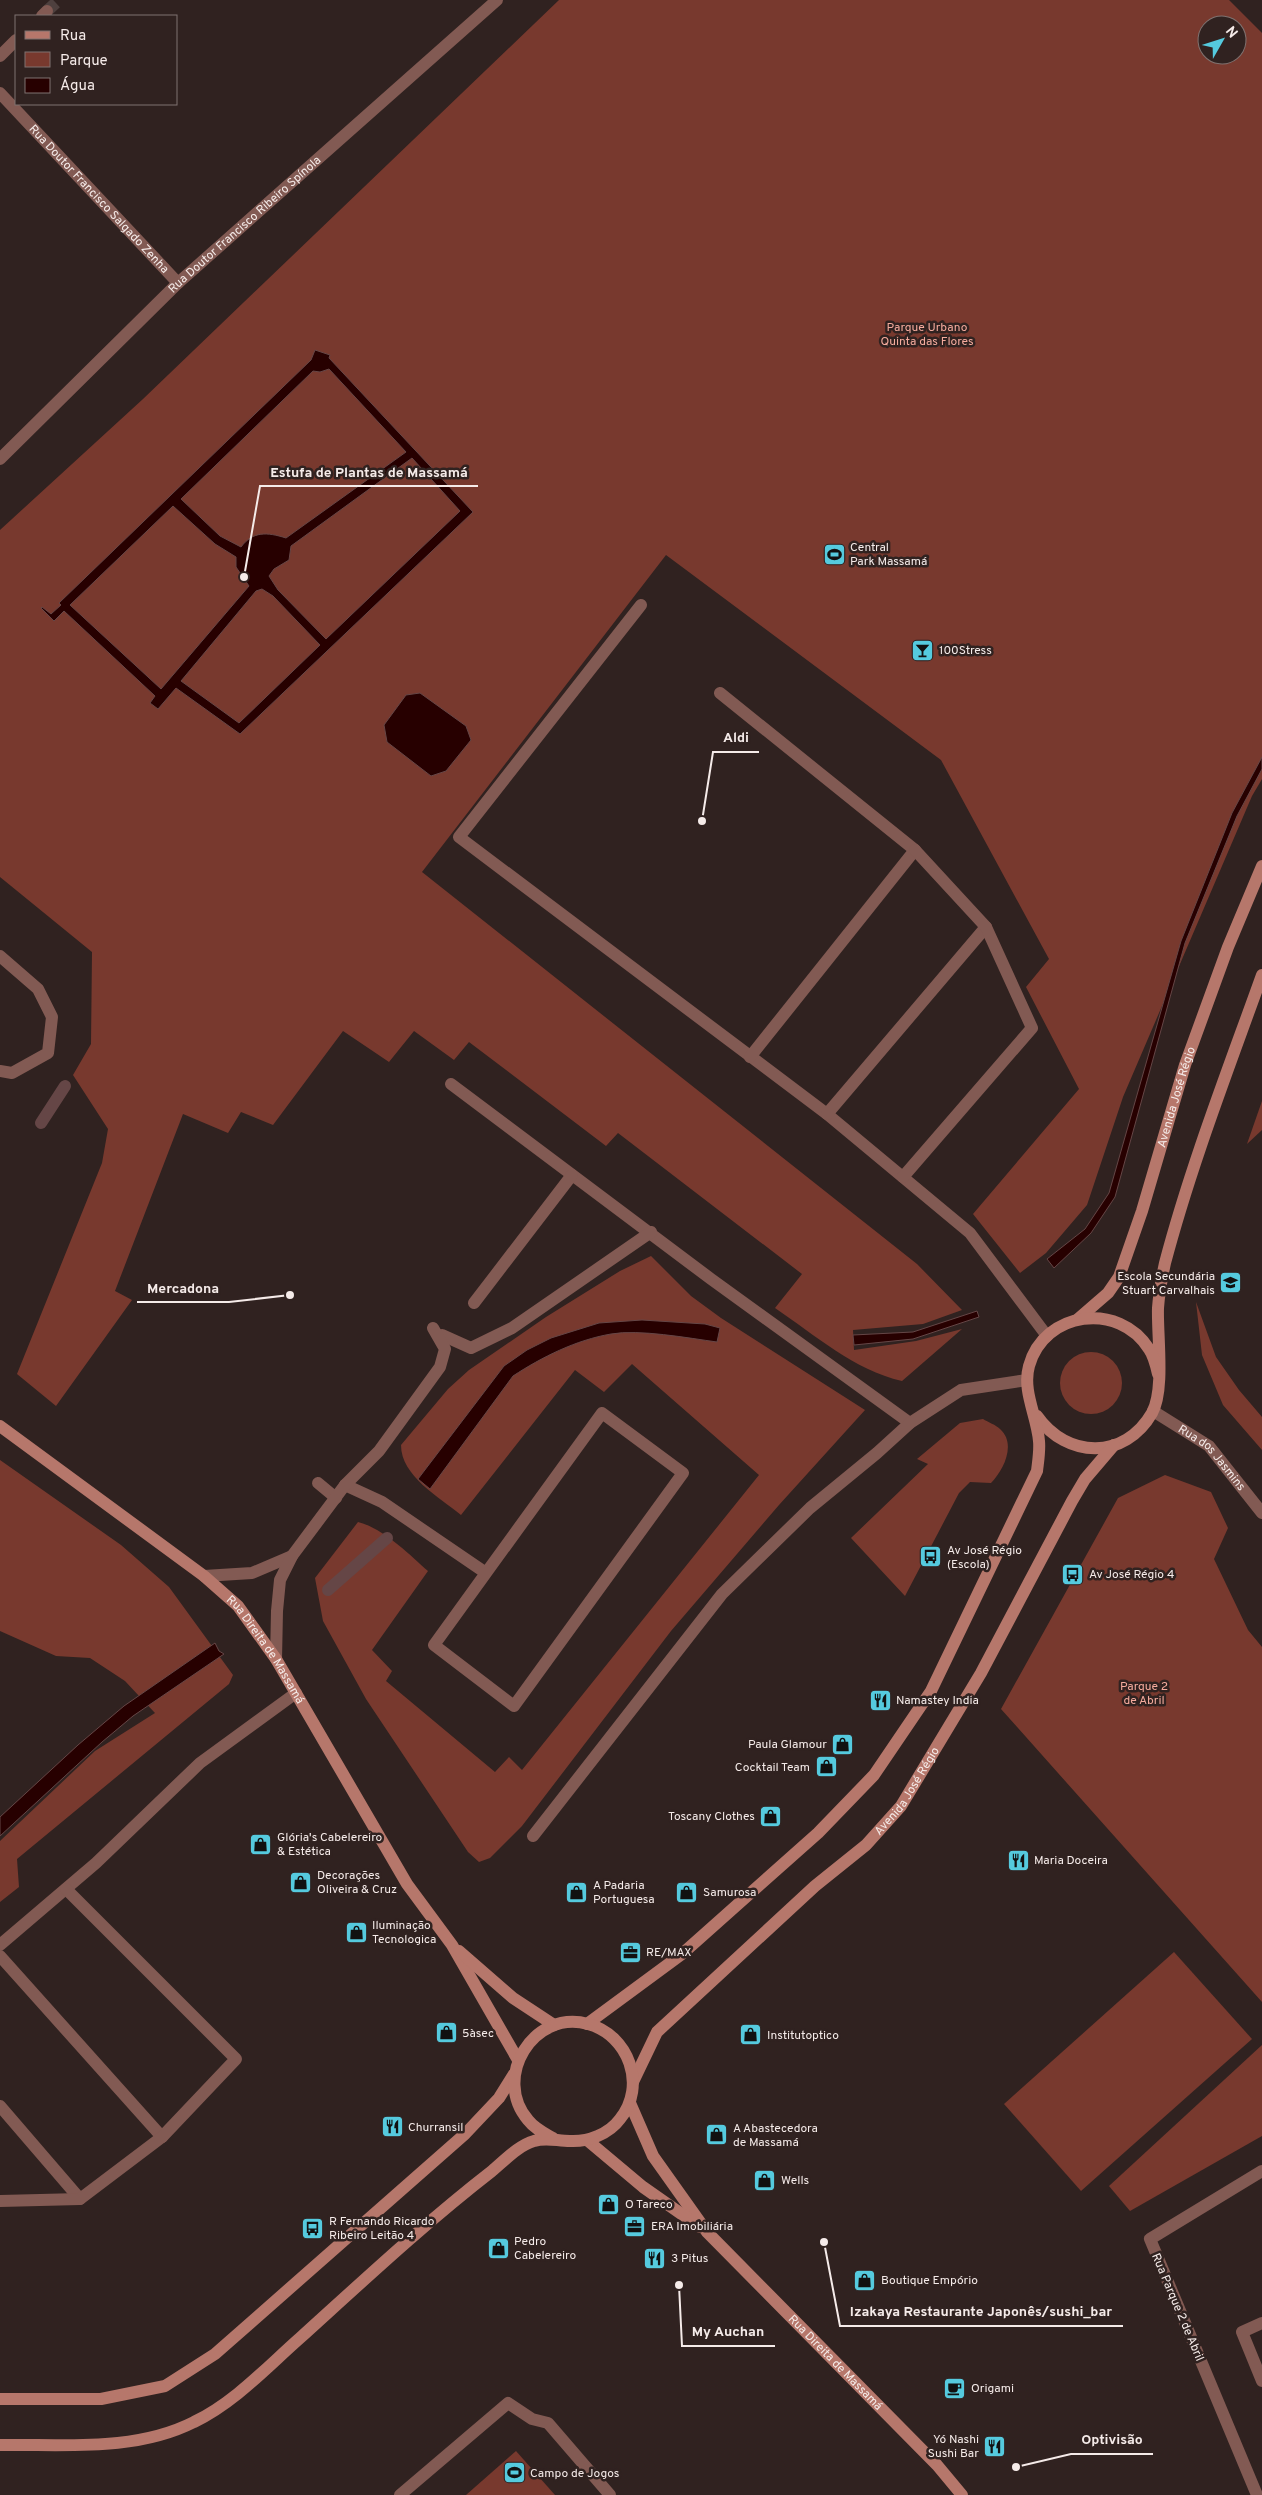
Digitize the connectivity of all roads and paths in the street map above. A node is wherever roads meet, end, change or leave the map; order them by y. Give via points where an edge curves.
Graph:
1 (497, 0) edge
2 (15, 41) edge
3 (0, 56) edge
4 (0, 93) edge
5 (178, 283) junction
6 (0, 459) edge
7 (641, 605) dead end
8 (720, 693) dead end
9 (915, 850) junction
10 (1262, 866) edge
11 (986, 927) junction
12 (0, 956) edge
13 (1262, 976) edge
14 (750, 1057) junction
15 (0, 1072) edge
16 (451, 1084) dead end
17 (828, 1114) junction
18 (572, 1175) junction
19 (903, 1177) junction
20 (651, 1232) junction
21 (474, 1303) dead end
22 (1078, 1319) junction
23 (1047, 1336) junction
24 (1158, 1374) junction
25 (1027, 1380) junction
26 (1153, 1411) junction
27 (1035, 1413) junction
28 (910, 1423) junction
29 (0, 1426) edge
30 (1114, 1445) junction
31 (318, 1483) dead end
32 (345, 1485) junction
33 (336, 1498) junction
34 (1262, 1513) edge
35 (292, 1556) junction
36 (486, 1573) junction
37 (204, 1576) junction
38 (276, 1659) junction
39 (296, 1693) junction
40 (532, 1836) dead end
41 (66, 1889) junction
42 (0, 1945) edge
43 (452, 1945) junction
44 (0, 1956) edge
45 (554, 2024) junction
46 (587, 2024) junction
47 (518, 2060) junction
48 (514, 2074) junction
49 (633, 2082) junction
50 (630, 2103) junction
51 (0, 2106) edge
52 (162, 2137) junction
53 (553, 2138) junction
54 (587, 2140) junction
55 (1262, 2171) edge
56 (80, 2198) junction
57 (0, 2201) edge
58 (707, 2232) junction
59 (1262, 2323) edge
60 (1262, 2381) edge
61 (0, 2399) edge
62 (0, 2445) edge
63 (400, 2495) edge
64 (610, 2495) edge
65 (962, 2495) edge
66 (1257, 2495) edge

1 - 5 street, Rua Doutor Francisco Ribeiro Spínola
2 - 3 street
4 - 5 street, Rua Doutor Francisco Salgado Zenha
5 - 6 street, Rua Doutor Francisco Ribeiro Spínola
7 - 14 street via 459,837
8 - 9 street
9 - 11 street
9 - 14 street
10 - 22 street, Avenida José Régio via 1185,1065 1119,1277 1108,1293
11 - 17 street
11 - 19 street via 1032,1028
12 - 15 street via 38,989 52,1017 48,1053 12,1073
13 - 24 street, Avenida José Régio via 1208,1125 1165,1264 1158,1306
14 - 17 street
16 - 18 street
17 - 19 street
18 - 20 street
18 - 21 street
19 - 23 street via 970,1233
20 - 28 street
20 - 32 street via 512,1328 471,1348 437,1332 445,1349 440,1367 379,1451
22 - 23 street, Avenida José Régio via 1063,1324
22 - 24 street, Avenida José Régio via 1098,1317 1118,1322 1136,1333 1149,1348
23 - 25 street, Avenida José Régio via 1034,1353
24 - 26 street, Avenida José Régio via 1158,1393
25 - 27 street, Avenida José Régio
25 - 28 street via 961,1390
26 - 30 street, Avenida José Régio via 1142,1427 1128,1439
26 - 34 street, Rua dos Jasmins via 1208,1446
27 - 30 street, Avenida José Régio via 1045,1428 1060,1440 1096,1449
27 - 46 street, Avenida José Régio via 1039,1442 1037,1472 931,1691 874,1775 818,1833 682,1954
28 - 40 street via 810,1508 722,1594
29 - 37 street, Rua Direita de Massamá
30 - 49 street, Avenida José Régio via 1085,1479 1072,1501 981,1673 901,1806 866,1845 815,1886 657,2032
31 - 33 street
32 - 33 street
32 - 36 street via 382,1502
33 - 35 street
35 - 37 street via 252,1572
35 - 38 street via 280,1580
36 - 36 street via 434,1645 514,1706 683,1472 602,1412
37 - 38 street, Rua Direita de Massamá via 238,1606
38 - 39 street, Rua Direita de Massamá
39 - 41 street via 200,1763
39 - 43 street, Rua Direita de Massamá via 408,1884
41 - 42 street
41 - 52 street via 236,2059
43 - 45 street, Rua Direita de Massamá via 513,1998
43 - 47 street, Rua Direita de Massamá
44 - 52 street
45 - 46 street
45 - 47 street via 526,2045
46 - 49 street via 606,2031 621,2045 630,2062
47 - 48 street
48 - 53 street via 514,2090 527,2120
48 - 61 street via 498,2098 465,2134 207,2359 165,2386 101,2399
49 - 50 street
50 - 54 street via 620,2120 606,2133
50 - 58 street via 653,2156
51 - 56 street
52 - 56 street
53 - 54 street via 570,2142
53 - 62 street via 533,2141 456,2198 242,2390 196,2422 153,2439 92,2444
54 - 58 street via 643,2187
55 - 66 street, Rua Parque 2 de Abril via 1150,2239
56 - 57 street
58 - 65 street, Rua Direita de Massamá via 937,2465
59 - 60 street via 1242,2332
63 - 64 street via 508,2403 532,2419 548,2423

